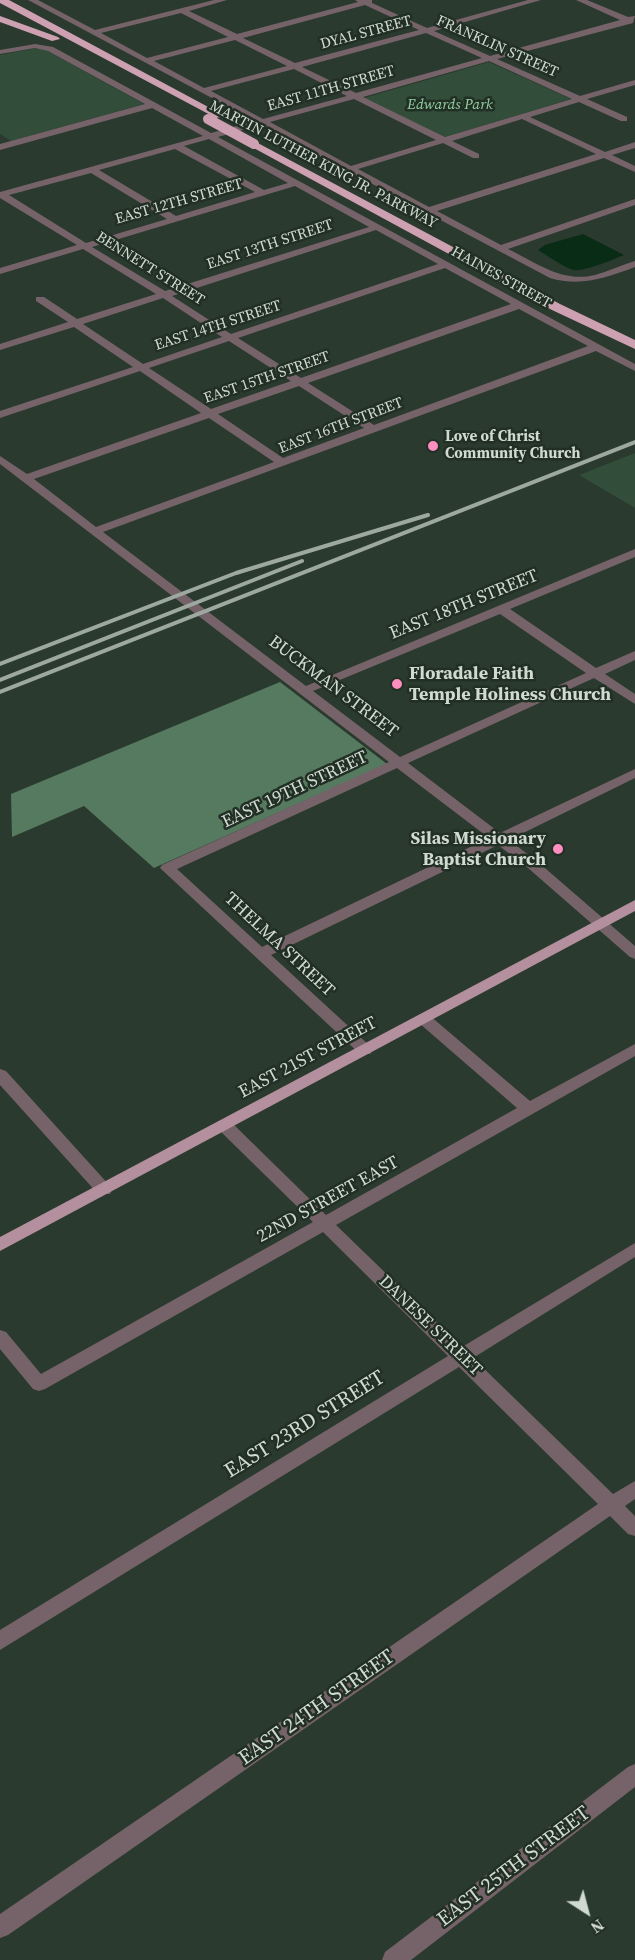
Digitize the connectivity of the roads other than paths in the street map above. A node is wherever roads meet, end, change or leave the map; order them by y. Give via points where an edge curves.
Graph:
1 (2, 0) edge
2 (21, 0) edge
3 (32, 0) edge
4 (223, 0) edge
5 (378, 0) edge
6 (537, 0) edge
7 (580, 0) edge
8 (363, 2) edge
9 (0, 6) edge
10 (181, 10) junction
11 (0, 19) edge
12 (632, 20) edge
13 (426, 30) junction
14 (63, 31) junction
15 (92, 33) junction
16 (235, 37) junction
17 (82, 51) junction
18 (0, 52) edge
19 (489, 58) junction
20 (145, 61) junction
21 (294, 66) junction
22 (635, 82) edge
23 (202, 91) junction
24 (355, 96) junction
25 (579, 99) junction
26 (153, 105) junction
27 (522, 116) junction
28 (624, 119) dead end
29 (262, 122) junction
30 (211, 136) junction
31 (444, 140) junction
32 (635, 144) edge
33 (175, 145) junction
34 (0, 147) edge
35 (604, 154) junction
36 (476, 156) dead end
37 (91, 169) junction
38 (350, 169) junction
39 (635, 169) edge
40 (297, 183) junction
41 (263, 193) junction
42 (1, 195) edge
43 (635, 202) edge
44 (429, 210) junction
45 (174, 219) junction
46 (377, 227) junction
47 (83, 246) junction
48 (501, 248) junction
49 (635, 264) edge
50 (446, 266) junction
51 (0, 270) edge
52 (164, 295) junction
53 (40, 299) dead end
54 (519, 305) junction
55 (75, 323) junction
56 (635, 332) edge
57 (231, 337) junction
58 (635, 345) edge
59 (0, 347) edge
60 (596, 347) junction
61 (141, 367) junction
62 (635, 368) edge
63 (299, 382) junction
64 (210, 414) junction
65 (0, 415) edge
66 (373, 429) junction
67 (0, 459) edge
68 (283, 464) junction
69 (26, 478) junction
70 (96, 531) junction
71 (635, 553) edge
72 (501, 609) junction
73 (635, 656) edge
74 (596, 673) junction
75 (306, 690) junction
76 (635, 700) edge
77 (399, 762) junction
78 (635, 773) edge
79 (500, 839) junction
80 (167, 868) joint
81 (635, 905) edge
82 (601, 924) junction
83 (261, 954) junction
84 (635, 954) edge
85 (424, 1019) junction
86 (635, 1049) edge
87 (365, 1050) junction
88 (2, 1081) edge
89 (529, 1109) junction
90 (224, 1125) junction
91 (104, 1190) junction
92 (325, 1224) junction
93 (0, 1245) edge
94 (635, 1249) edge
95 (0, 1338) edge
96 (460, 1356) junction
97 (635, 1490) edge
98 (612, 1505) junction
99 (635, 1528) edge
100 (0, 1641) edge
101 (635, 1774) edge
102 (0, 1927) edge
103 (393, 1960) edge

1 - 14 highway, MARTIN LUTHER KING JR. PARKWAY
2 - 14 highway
3 - 15 street, HAINES STREET
4 - 10 street
5 - 8 street
6 - 13 street, DYAL STREET
7 - 12 street
8 - 13 street, FRANKLIN STREET
8 - 16 street
9 - 17 highway, MARTIN LUTHER KING JR. PARKWAY
10 - 15 street
10 - 16 street
11 - 17 highway
12 - 19 street, EAST 11TH STREET
13 - 19 street, FRANKLIN STREET
13 - 21 street, DYAL STREET
14 - 56 highway, MARTIN LUTHER KING JR. PARKWAY via 563,299
15 - 20 street, HAINES STREET
16 - 20 street
16 - 21 street
17 - 58 highway, MARTIN LUTHER KING JR. PARKWAY, bridge via 556,307
18 - 26 street, HAINES STREET via 46,47
19 - 24 street, EAST 11TH STREET
19 - 25 street, FRANKLIN STREET
20 - 23 street, HAINES STREET
21 - 23 street, DYAL STREET
21 - 24 street
22 - 25 street
23 - 29 street, HAINES STREET
24 - 29 street, EAST 11TH STREET
24 - 31 street
25 - 27 street
25 - 28 street, FRANKLIN STREET
26 - 30 street, HAINES STREET
26 - 34 street
27 - 31 street
27 - 35 street
29 - 30 street, EAST 11TH STREET
29 - 38 street, HAINES STREET
30 - 33 street, EAST 11TH STREET
30 - 40 street, HAINES STREET
31 - 36 street
31 - 38 street
32 - 35 street
33 - 37 street, EAST 11TH STREET
33 - 41 street
35 - 39 street
35 - 44 street
37 - 42 street, EAST 11TH STREET
37 - 45 street
38 - 44 street, HAINES STREET
40 - 41 street, EAST 12TH STREET
40 - 46 street, HAINES STREET
41 - 45 street, EAST 12TH STREET
42 - 47 street, BENNETT STREET
43 - 48 street
44 - 48 street, HAINES STREET
45 - 47 street, EAST 12TH STREET
46 - 50 street, HAINES STREET
46 - 52 street, EAST 13TH STREET
47 - 51 street, EAST 12TH STREET
47 - 52 street, BENNETT STREET
48 - 49 street, HAINES STREET via 559,278 573,280 595,279
50 - 54 street, HAINES STREET
50 - 57 street, EAST 14TH STREET
52 - 55 street, EAST 13TH STREET
52 - 57 street, BENNETT STREET
53 - 55 street
54 - 60 street, HAINES STREET
54 - 63 street, EAST 15TH STREET
55 - 59 street, EAST 13TH STREET
55 - 61 street
57 - 61 street, EAST 14TH STREET
57 - 63 street, BENNETT STREET
60 - 62 street, HAINES STREET
60 - 66 street, EAST 16TH STREET
61 - 64 street
61 - 65 street, EAST 14TH STREET
63 - 64 street, EAST 15TH STREET
63 - 66 street, BENNETT STREET
64 - 68 street
64 - 69 street, EAST 15TH STREET
66 - 68 street, EAST 16TH STREET
67 - 69 street, BUCKMAN STREET
68 - 70 street, EAST 16TH STREET
69 - 70 street, BUCKMAN STREET
70 - 75 street, BUCKMAN STREET
71 - 72 street, EAST 18TH STREET
72 - 74 street
72 - 75 street, EAST 18TH STREET
73 - 74 street, EAST 19TH STREET
74 - 76 street
74 - 77 street, EAST 19TH STREET
75 - 77 street, BUCKMAN STREET
77 - 79 street, BUCKMAN STREET
77 - 80 street, EAST 19TH STREET
78 - 79 street
79 - 82 street, BUCKMAN STREET
79 - 83 street
80 - 83 street, THELMA STREET
81 - 82 main road, EAST 21ST STREET
82 - 84 street, BUCKMAN STREET
82 - 85 main road, EAST 21ST STREET
83 - 87 street, THELMA STREET
85 - 87 main road, EAST 21ST STREET
85 - 89 street
86 - 89 street, 22ND STREET EAST
87 - 90 main road, EAST 21ST STREET
88 - 91 street
89 - 92 street, 22ND STREET EAST
90 - 91 main road, EAST 21ST STREET
90 - 92 street, DANESE STREET
91 - 93 main road, EAST 21ST STREET
92 - 95 street, 22ND STREET EAST via 39,1384
92 - 96 street, DANESE STREET
94 - 96 street, EAST 23RD STREET
96 - 98 street, DANESE STREET
96 - 100 street, EAST 23RD STREET
97 - 98 street, EAST 24TH STREET
98 - 99 street, DANESE STREET
98 - 102 street, EAST 24TH STREET
101 - 103 street, EAST 25TH STREET

